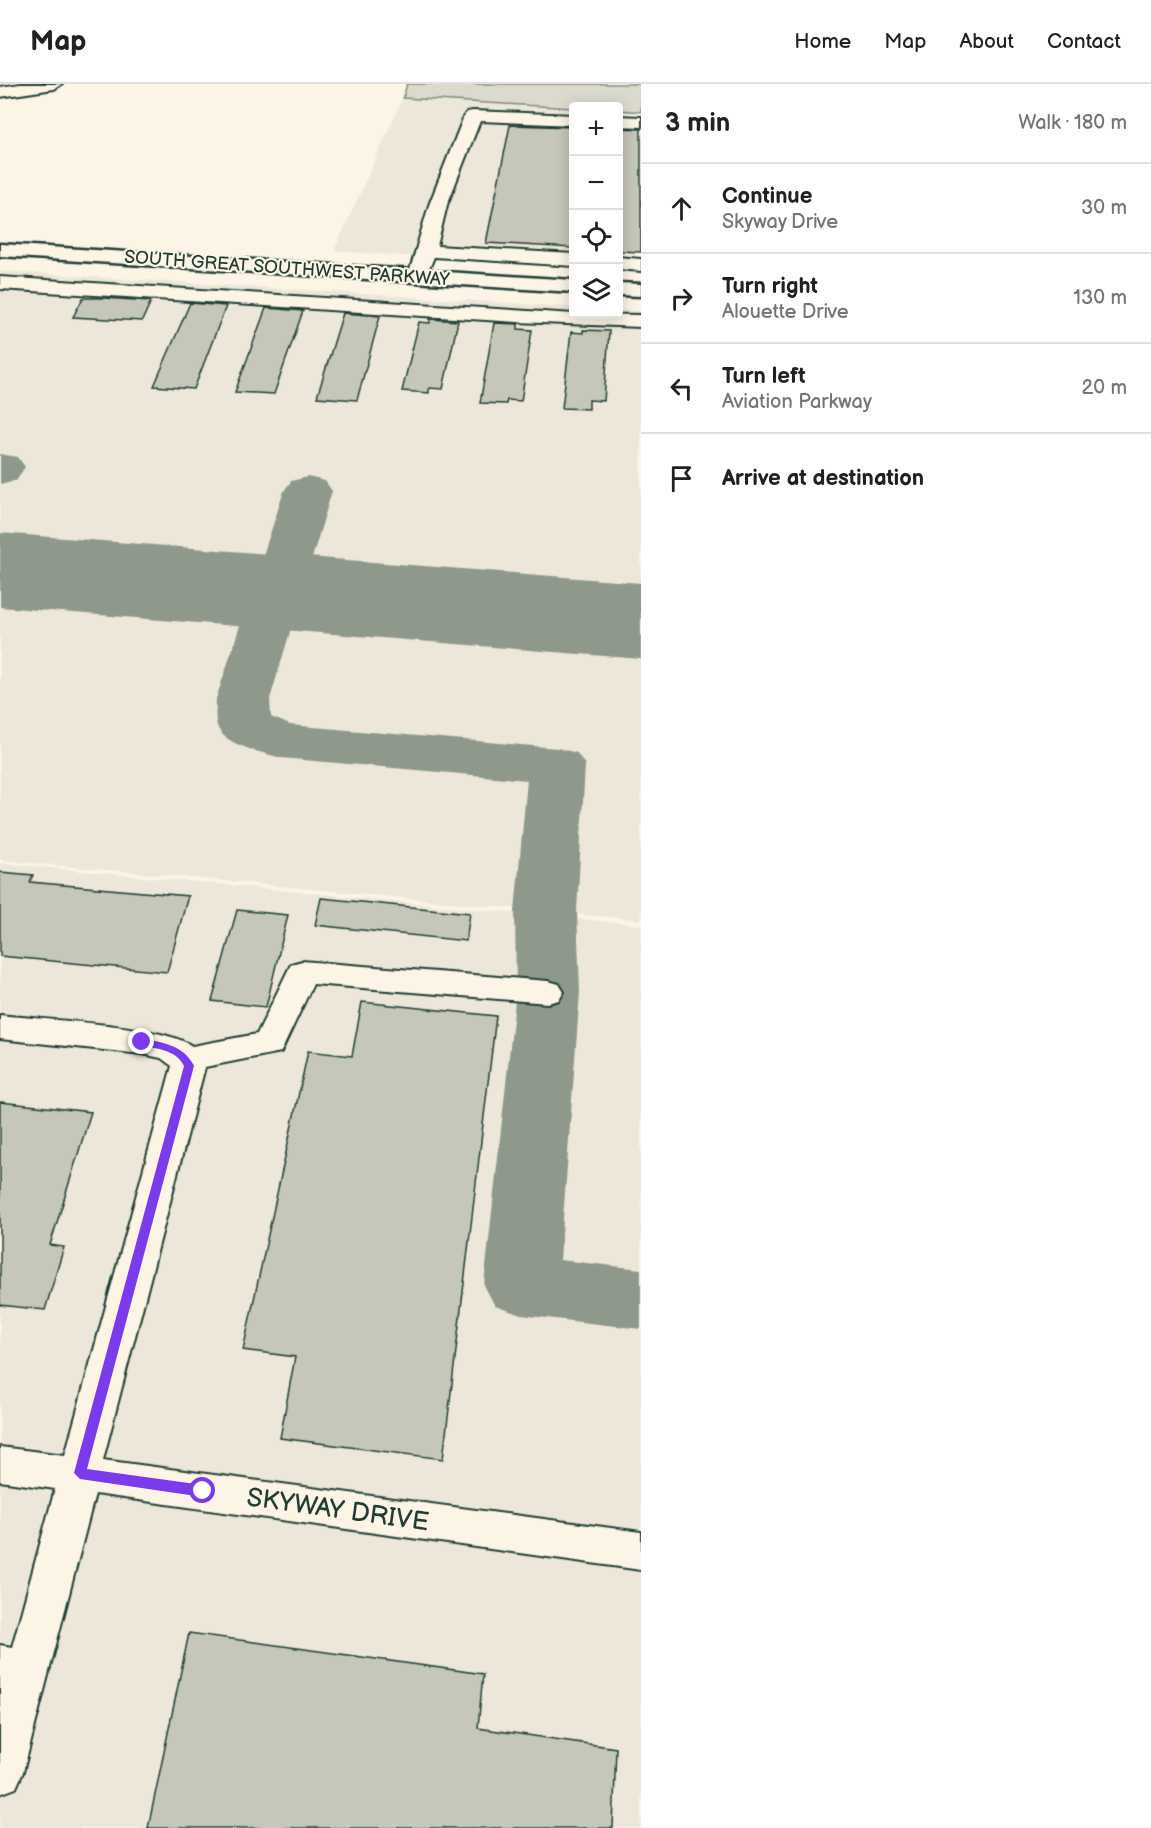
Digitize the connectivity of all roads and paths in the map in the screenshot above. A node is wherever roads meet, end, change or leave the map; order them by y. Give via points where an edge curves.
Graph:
1 (54, 84) edge
2 (0, 92) edge
3 (569, 120) edge
4 (623, 121) edge
5 (641, 122) edge
6 (0, 250) edge
7 (426, 251) junction
8 (569, 261) edge
9 (0, 262) edge
10 (623, 263) edge
11 (641, 265) edge
12 (198, 268) junction
13 (417, 276) junction
14 (0, 283) edge
15 (569, 286) edge
16 (623, 289) edge
17 (641, 290) edge
18 (569, 297) edge
19 (623, 300) edge
20 (641, 302) edge
21 (641, 321) edge
22 (548, 992) dead end
23 (0, 1027) edge
24 (186, 1059) junction
25 (0, 1464) edge
26 (80, 1473) junction
27 (641, 1551) edge
28 (14, 1668) edge
29 (0, 1772) edge

1 - 2 street
3 - 7 street via 473,116 438,205
4 - 5 street
6 - 12 main road, SOUTH GREAT SOUTHWEST PARKWAY
7 - 8 street
7 - 13 street
9 - 12 main road, SOUTH GREAT SOUTHWEST PARKWAY
10 - 11 street
12 - 13 main road, SOUTH GREAT SOUTHWEST PARKWAY
12 - 18 main road, SOUTH GREAT SOUTHWEST PARKWAY
13 - 15 main road, SOUTH GREAT SOUTHWEST PARKWAY
14 - 21 street
16 - 17 main road
19 - 20 main road
22 - 24 street via 302,972 269,1044
23 - 24 street via 142,1042 171,1048
24 - 26 street via 189,1066
25 - 26 street, SKYWAY DRIVE
26 - 27 street, SKYWAY DRIVE
26 - 28 street
28 - 29 street

